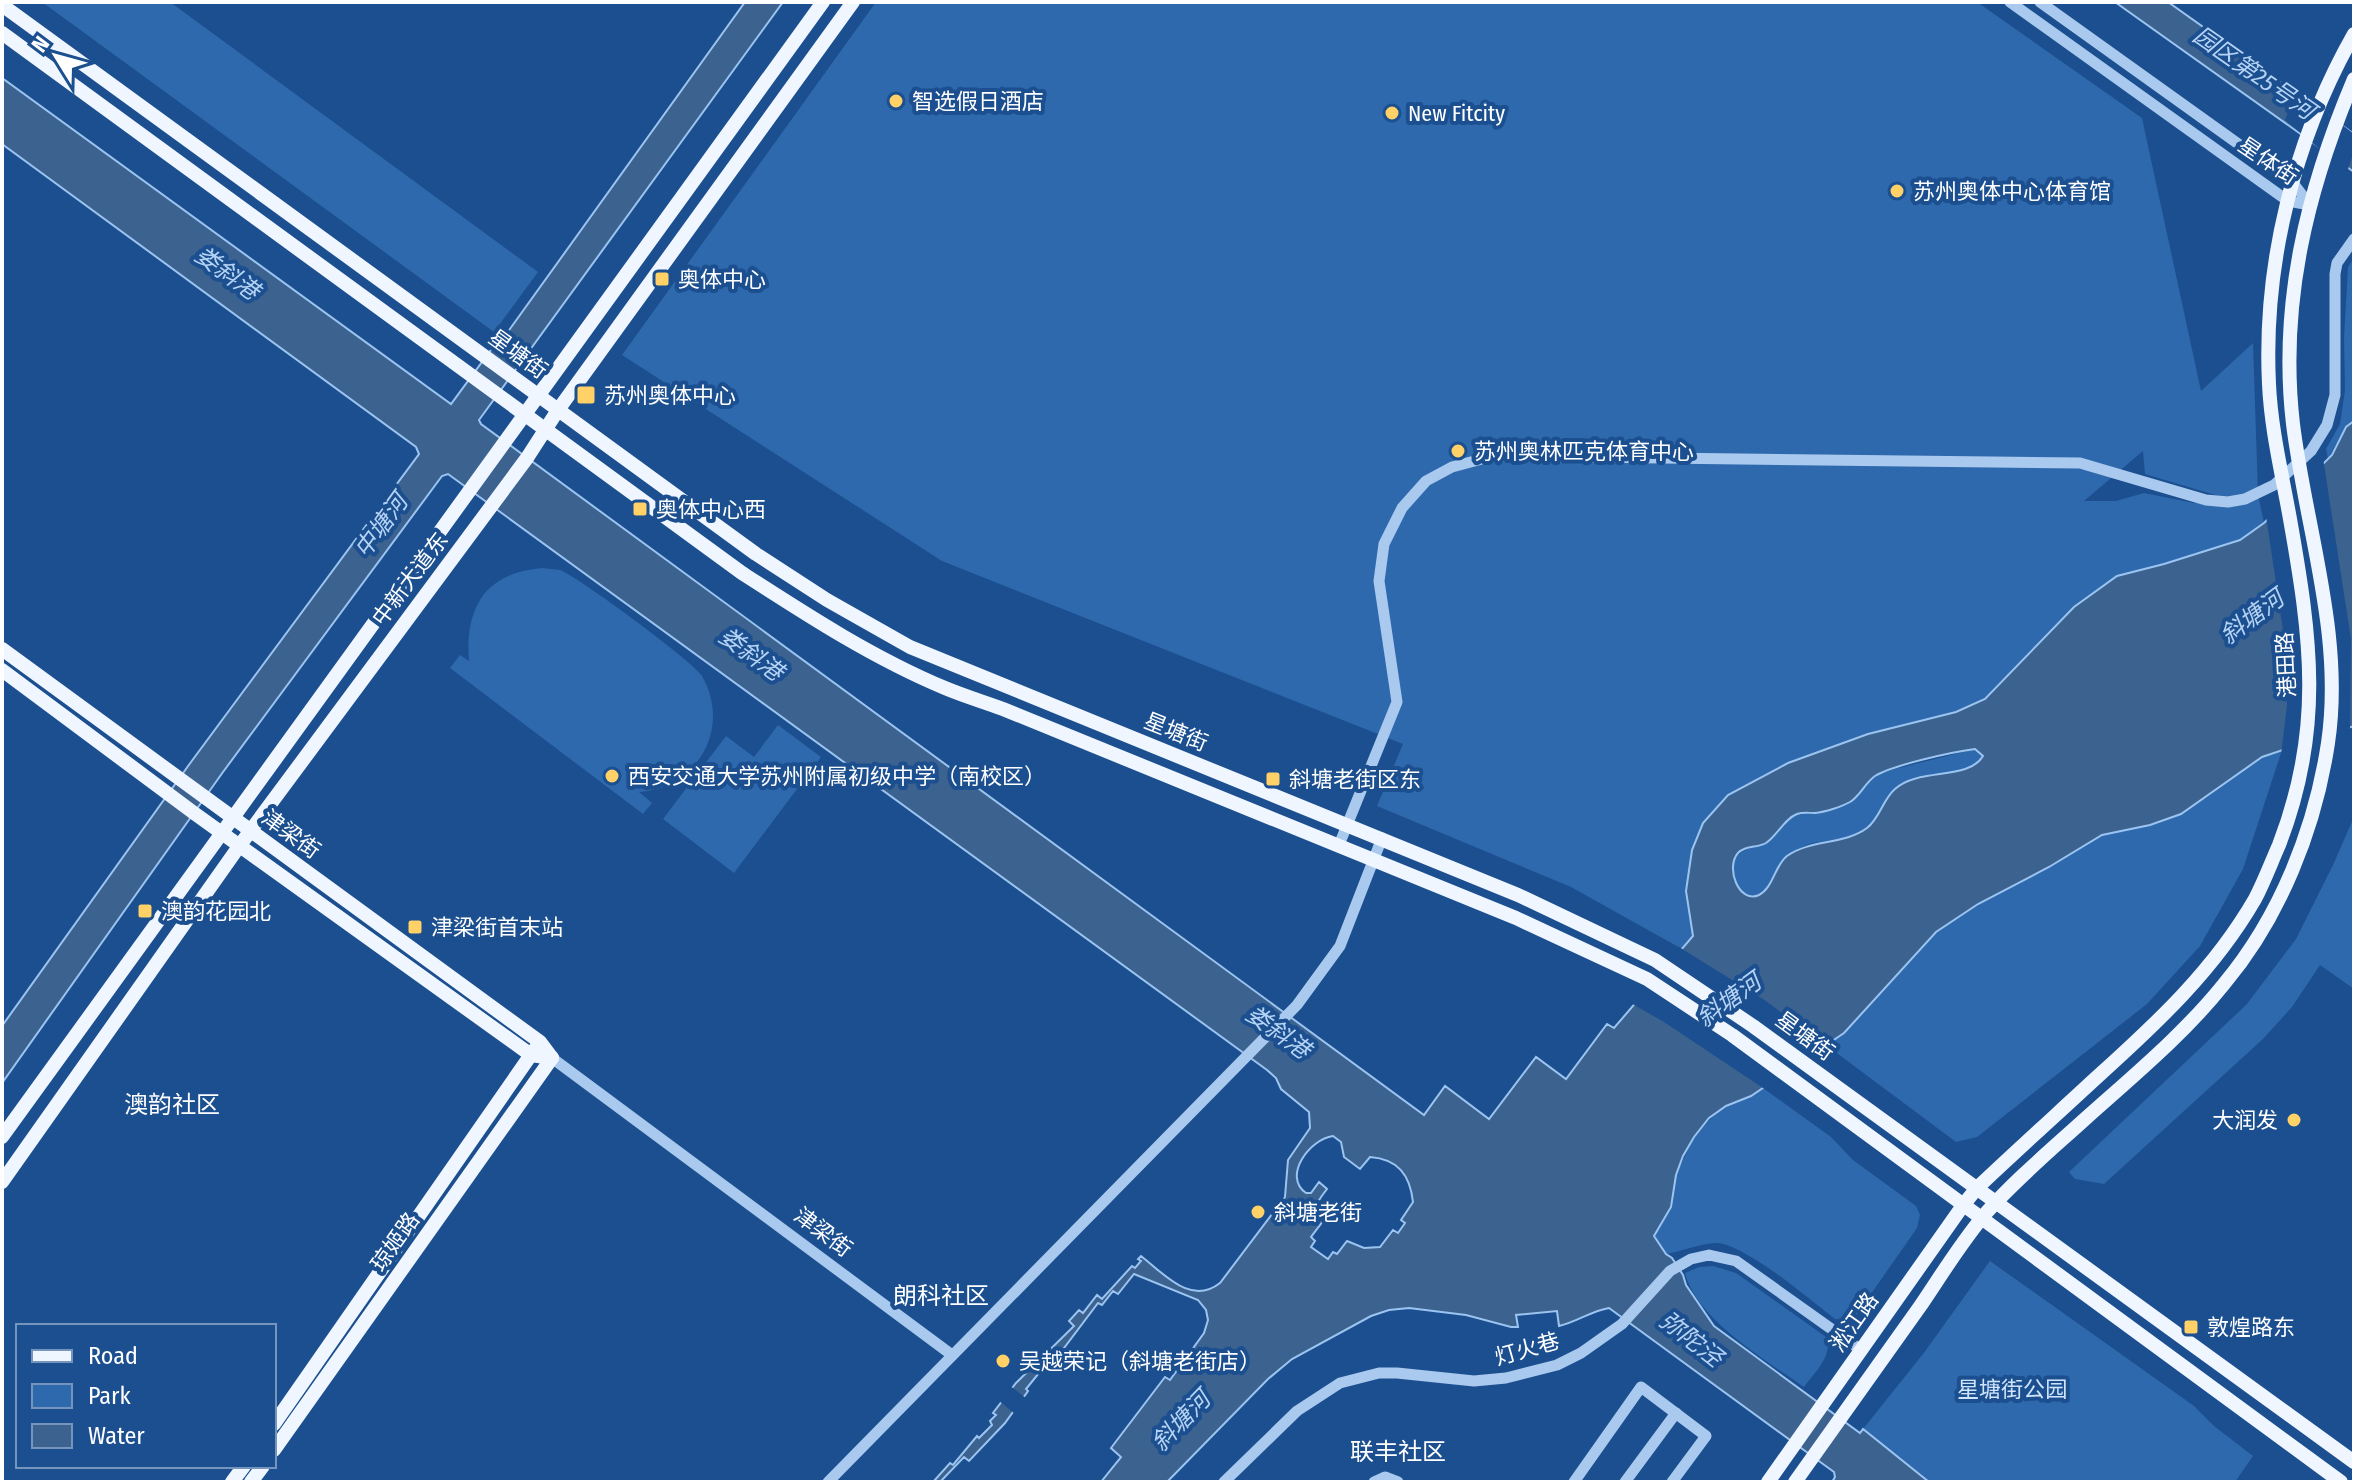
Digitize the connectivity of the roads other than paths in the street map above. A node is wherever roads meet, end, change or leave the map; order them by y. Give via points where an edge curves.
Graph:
1 (823, 2) edge
2 (853, 2) edge
3 (2010, 2) edge
4 (2040, 2) edge
5 (2, 5) edge
6 (2, 33) edge
7 (2354, 34) edge
8 (2354, 79) edge
9 (2293, 183) junction
10 (2288, 201) junction
11 (2310, 205) junction
12 (2354, 239) edge
13 (537, 395) junction
14 (558, 410) junction
15 (524, 415) junction
16 (545, 430) junction
17 (2, 649) edge
18 (2, 670) edge
19 (231, 818) junction
20 (1347, 824) junction
21 (250, 831) junction
22 (221, 832) junction
23 (1382, 838) junction
24 (240, 845) junction
25 (1339, 845) junction
26 (1373, 860) junction
27 (535, 1048) junction
28 (552, 1058) junction
29 (2, 1137) edge
30 (2, 1182) edge
31 (1977, 1188) junction
32 (1996, 1202) junction
33 (1964, 1204) junction
34 (1982, 1218) junction
35 (1861, 1350) junction
36 (952, 1355) junction
37 (1676, 1413) junction
38 (276, 1421) edge
39 (276, 1447) edge
40 (2354, 1462) edge
41 (828, 1482) edge
42 (1224, 1482) edge
43 (1374, 1482) edge
44 (1398, 1482) edge
45 (1574, 1482) edge
46 (1625, 1482) edge
47 (1672, 1482) edge
48 (1768, 1482) edge
49 (1795, 1482) edge
50 (2341, 1482) edge

1 - 13 main road, 中新大道东
2 - 14 main road, 中新大道东
3 - 10 street, 星体街
4 - 9 street, 星体街
5 - 13 main road, 星塘街
6 - 15 main road, 星塘街
7 - 9 main road, 港田路 via 2319,108
8 - 11 main road, 港田路
9 - 10 main road, 港田路
9 - 11 street, 星体街
10 - 11 street, 星体街
10 - 31 main road, 港田路 via 2272,294 2269,365 2311,668 2308,740 2287,825 2257,895 2214,961 2158,1022
11 - 32 main road, 港田路 via 2296,265 2289,336 2294,425 2331,652 2332,711 2318,789 2295,864 2278,902 2225,984
12 - 20 street via 2335,274 2335,395 2327,425 2311,451 2274,485 2245,499 2206,500 2080,463 1493,456 1436,474 1402,508 1384,544 1379,581 1397,702
13 - 14 main road, 星塘街
13 - 15 main road, 中新大道东
14 - 16 main road, 中新大道东
14 - 20 main road, 星塘街 via 756,554 910,647
15 - 16 main road, 星塘街
15 - 19 main road, 中新大道东
16 - 21 main road, 中新大道东
16 - 25 main road, 星塘街 via 742,573 899,667
17 - 19 main road, 津梁街
18 - 22 main road, 津梁街
19 - 21 main road, 津梁街
19 - 22 main road, 中新大道东
20 - 23 main road, 星塘街
20 - 25 street
21 - 24 main road, 中新大道东
21 - 27 main road, 津梁街
22 - 24 main road, 津梁街
22 - 29 main road, 中新大道东
23 - 26 street
23 - 31 main road, 星塘街 via 1655,960
24 - 27 main road, 津梁街
24 - 30 main road, 中新大道东
25 - 26 main road, 星塘街
26 - 33 main road, 星塘街 via 1647,979
26 - 36 street via 1340,946 1297,1005
27 - 28 main road, 津梁街
27 - 38 main road, 琼姬路
28 - 36 street, 津梁街
28 - 39 main road, 琼姬路
31 - 32 main road, 星塘街
31 - 33 main road, 淞江路
32 - 34 main road, 淞江路
32 - 40 main road, 星塘街
33 - 34 main road, 星塘街
33 - 35 main road, 淞江路
34 - 49 main road, 淞江路
34 - 50 main road, 星塘街
35 - 42 street, 灯火巷 via 1736,1261 1709,1255 1679,1264 1622,1324 1581,1353 1534,1372 1474,1381 1379,1373 1340,1383 1297,1411
35 - 48 main road, 淞江路
36 - 41 street
37 - 45 street via 1641,1387
37 - 46 street
37 - 47 street via 1706,1436
43 - 44 street via 1385,1477

